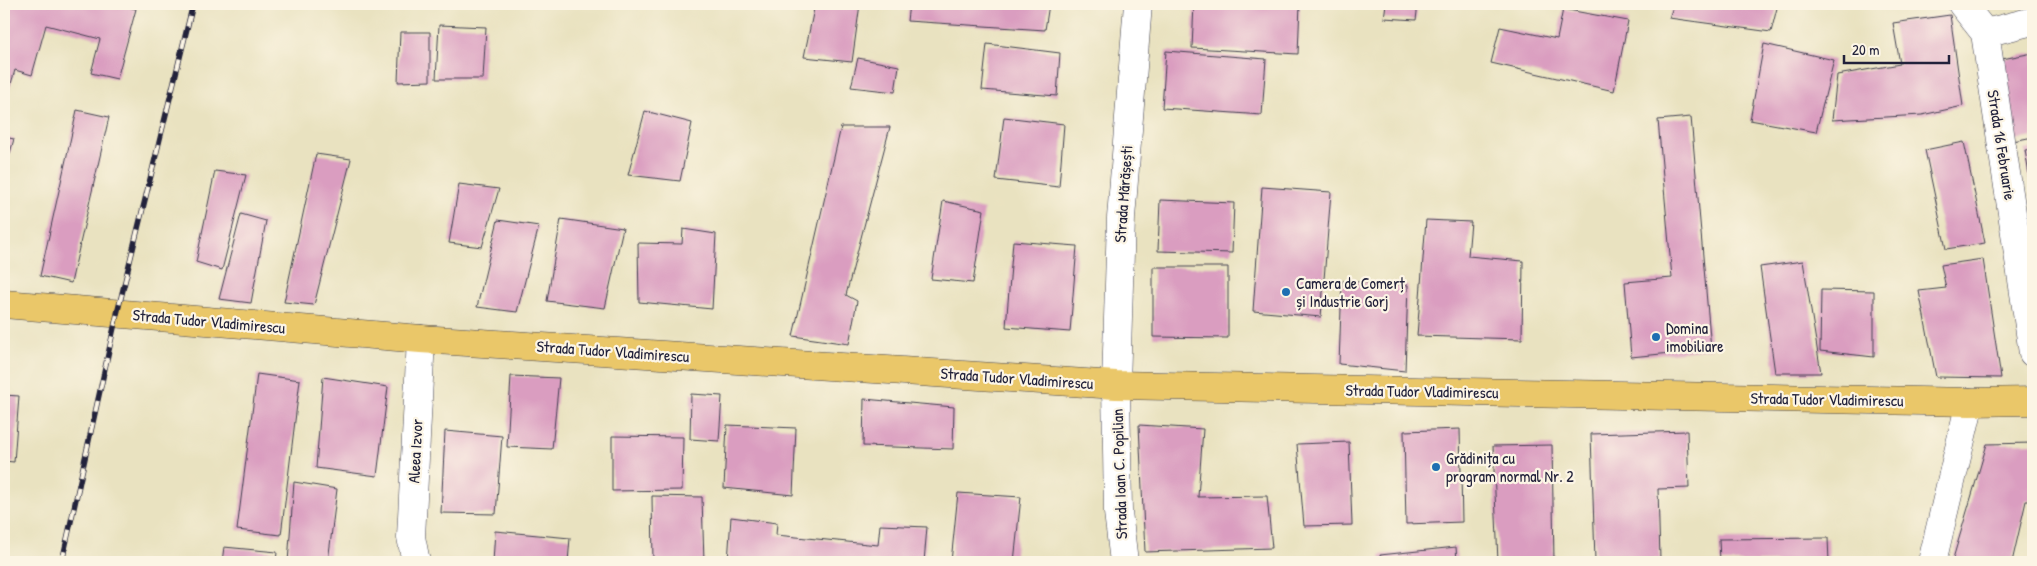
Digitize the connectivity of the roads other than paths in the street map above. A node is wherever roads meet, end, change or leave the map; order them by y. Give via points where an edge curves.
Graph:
1 (1138, 4) edge
2 (1962, 4) edge
3 (2033, 21) edge
4 (1985, 33) junction
5 (4, 304) edge
6 (420, 339) junction
7 (2033, 353) edge
8 (1116, 385) junction
9 (2033, 401) edge
10 (1970, 402) junction
11 (416, 562) edge
12 (1124, 562) edge
13 (1932, 562) edge

1 - 8 street, Strada Mărășești via 1121,218
2 - 4 street, Strada 16 Februarie
3 - 4 street
4 - 7 street, Strada 16 Februarie
5 - 6 main road, Strada Tudor Vladimirescu
6 - 8 main road, Strada Tudor Vladimirescu
6 - 11 street, Aleea Izvor via 411,537
8 - 10 main road, Strada Tudor Vladimirescu
8 - 12 street, Strada Ioan C. Popilian via 1118,512
9 - 10 main road, Strada Tudor Vladimirescu
10 - 13 street

